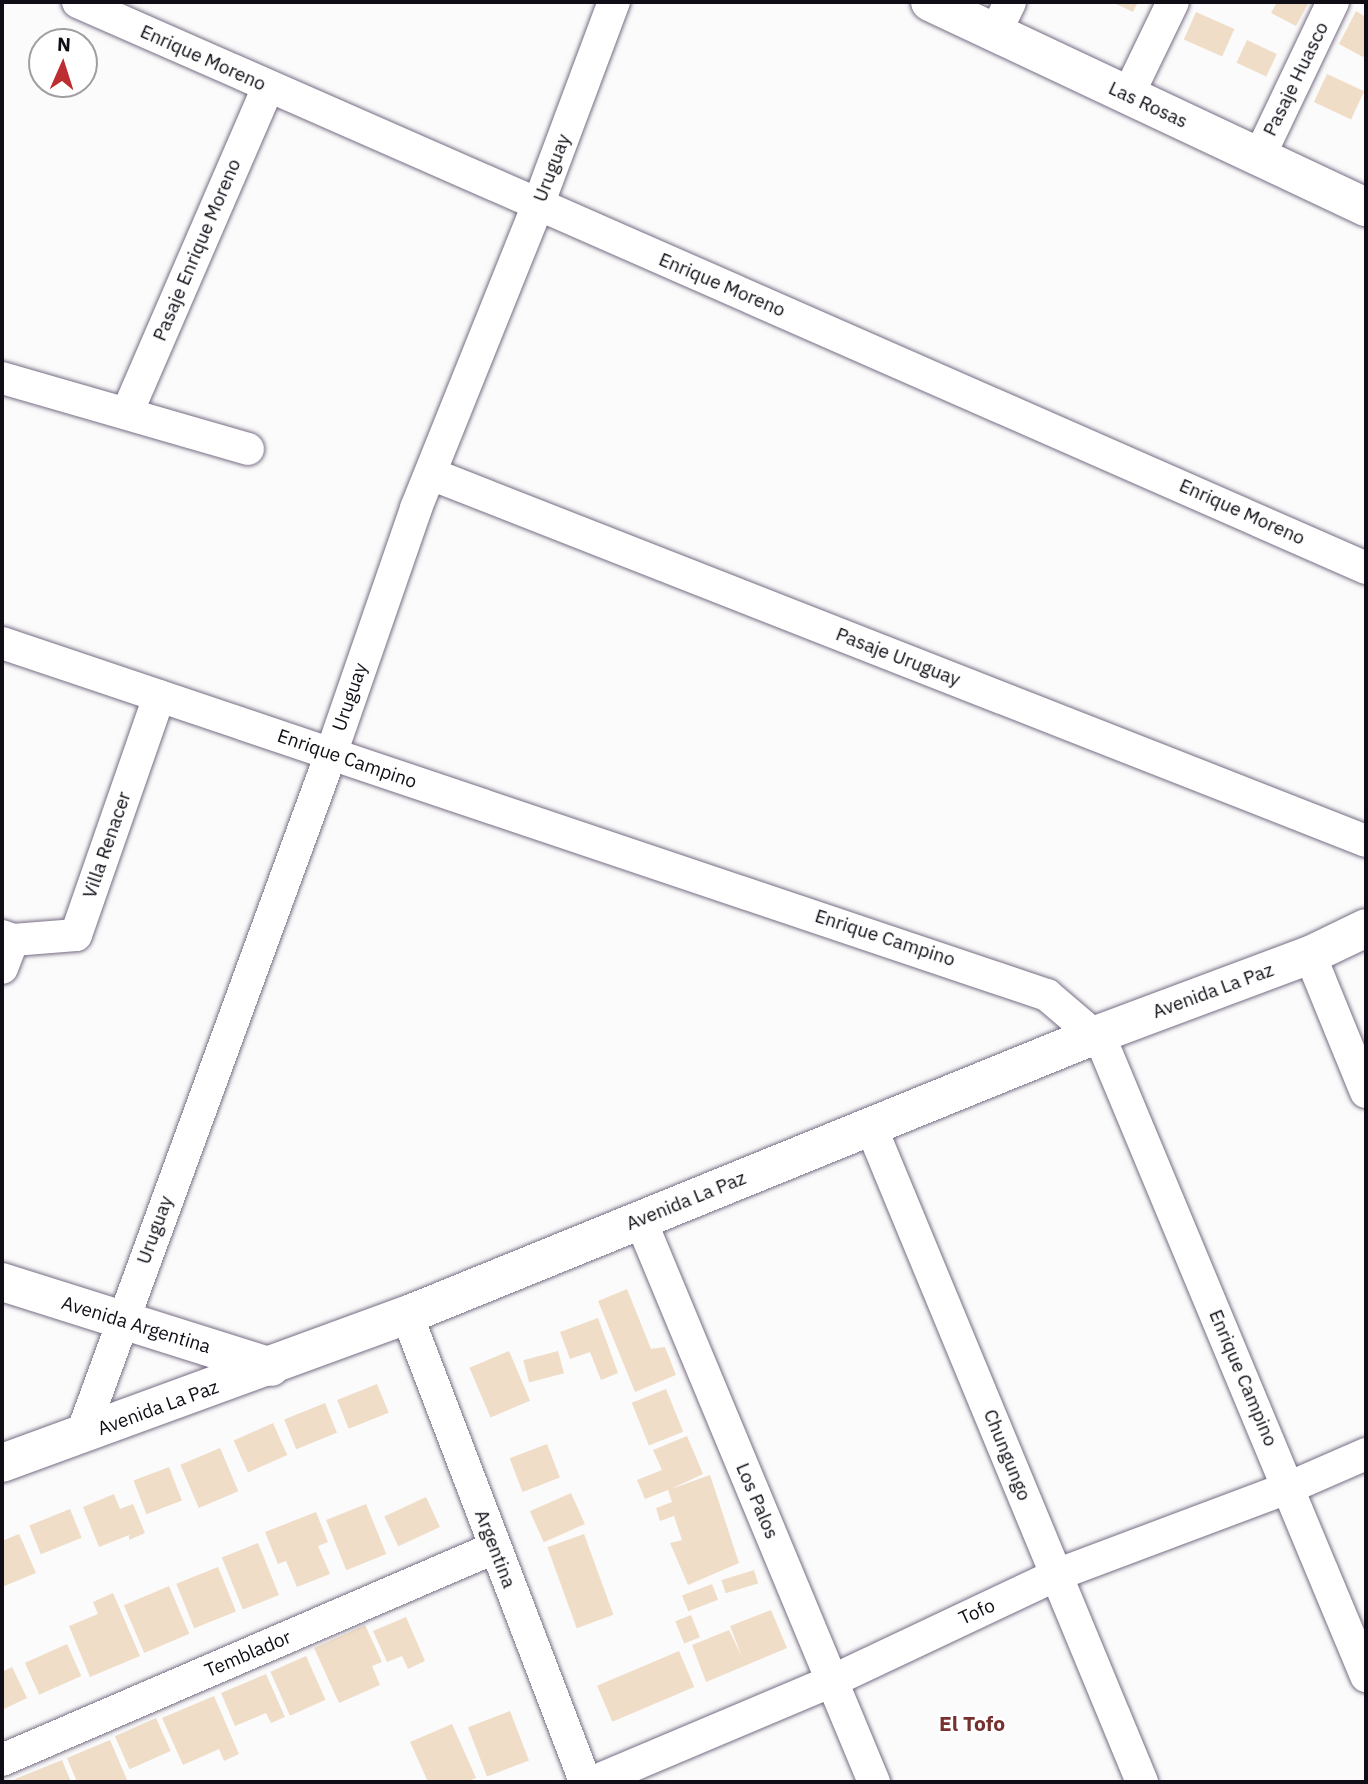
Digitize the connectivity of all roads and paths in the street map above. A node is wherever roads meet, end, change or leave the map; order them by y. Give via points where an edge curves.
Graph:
1 (78, 2) edge
2 (614, 2) edge
3 (930, 2) edge
4 (1173, 2) edge
5 (1333, 2) edge
6 (1002, 17) edge
7 (268, 87) junction
8 (1128, 95) junction
9 (1259, 157) junction
10 (538, 205) junction
11 (1366, 207) edge
12 (2, 378) edge
13 (127, 413) junction
14 (248, 449) dead end
15 (430, 474) junction
16 (1366, 568) edge
17 (2, 643) edge
18 (159, 696) junction
19 (331, 754) junction
20 (1366, 841) edge
21 (1366, 928) edge
22 (6, 948) edge
23 (1310, 955) junction
24 (1093, 1036) junction
25 (1366, 1092) edge
26 (871, 1127) junction
27 (640, 1219) junction
28 (2, 1282) edge
29 (407, 1315) junction
30 (121, 1321) junction
31 (271, 1367) junction
32 (81, 1436) junction
33 (1366, 1454) edge
34 (2, 1463) edge
35 (1289, 1488) junction
36 (494, 1548) junction
37 (1056, 1575) junction
38 (1366, 1676) edge
39 (832, 1681) junction
40 (2, 1760) edge
41 (585, 1782) edge
42 (593, 1782) edge
43 (874, 1782) edge
44 (1142, 1782) edge

1 - 7 street, Enrique Moreno
2 - 10 street, Uruguay
3 - 6 main road, Las Rosas
4 - 8 street
5 - 9 street, Pasaje Huasco
6 - 8 main road, Las Rosas
7 - 10 street, Enrique Moreno
7 - 13 street, Pasaje Enrique Moreno
8 - 9 main road, Las Rosas
9 - 11 main road, Las Rosas
10 - 15 street, Uruguay
10 - 16 street, Enrique Moreno
12 - 13 street
13 - 14 street
15 - 19 street, Uruguay
15 - 20 street, Pasaje Uruguay
17 - 18 street, Enrique Campino
18 - 19 street, Enrique Campino
18 - 22 street, Villa Renacer via 76,935
19 - 24 street, Enrique Campino via 1025,985 1047,995
19 - 30 street, Uruguay
21 - 23 main road, Avenida La Paz
23 - 24 main road, Avenida La Paz
23 - 25 street
24 - 26 main road, Avenida La Paz
24 - 35 street, Enrique Campino via 1102,1042
26 - 27 main road, Avenida La Paz
26 - 37 street, Chungungo
27 - 29 main road, Avenida La Paz
27 - 39 street, Los Palos
28 - 30 main road, Avenida Argentina
29 - 31 main road, Avenida La Paz
29 - 36 street, Argentina
30 - 31 main road, Avenida Argentina
30 - 32 street, Uruguay
31 - 32 main road, Avenida La Paz
32 - 34 main road, Avenida La Paz
33 - 35 street, Tofo
35 - 37 street, Tofo
35 - 38 street, Enrique Campino
36 - 40 street, Temblador
36 - 41 street, Argentina
37 - 39 street, Tofo
37 - 44 street, Chungungo
39 - 42 street, Tofo
39 - 43 street, Los Palos

